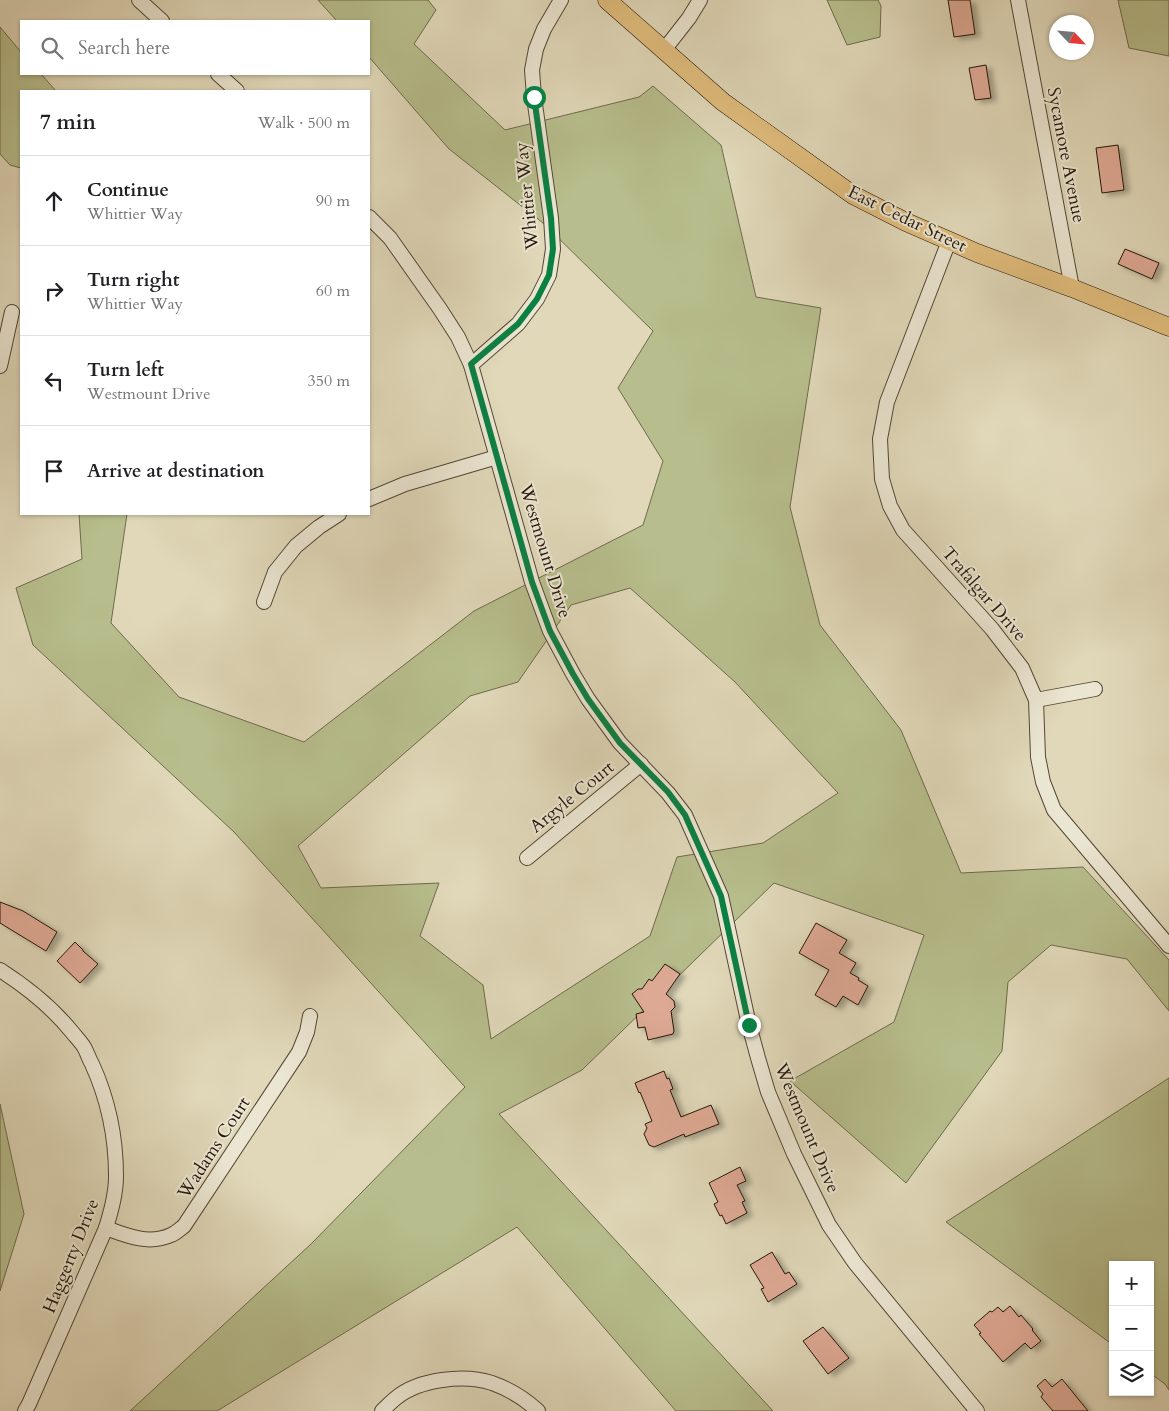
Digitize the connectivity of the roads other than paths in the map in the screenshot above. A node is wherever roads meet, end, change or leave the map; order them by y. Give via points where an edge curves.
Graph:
1 (139, 0) edge
2 (561, 0) edge
3 (607, 0) edge
4 (700, 0) edge
5 (1018, 0) edge
6 (161, 20) edge
7 (664, 50) junction
8 (219, 75) edge
9 (236, 90) edge
10 (370, 217) edge
11 (949, 241) junction
12 (1072, 288) junction
13 (11, 311) edge
14 (1169, 328) edge
15 (471, 364) junction
16 (0, 366) edge
17 (497, 457) junction
18 (370, 499) edge
19 (337, 515) edge
20 (264, 602) dead end
21 (1095, 689) dead end
22 (1036, 700) junction
23 (641, 764) junction
24 (527, 858) dead end
25 (1169, 946) edge
26 (0, 970) edge
27 (310, 1016) dead end
28 (106, 1228) junction
29 (25, 1411) edge
30 (382, 1411) edge
31 (538, 1411) edge
32 (977, 1411) edge

1 - 6 street
2 - 15 street, Whittier Way via 544,29 532,70 551,218 553,249 549,275 537,299 518,324
3 - 7 main road, East Cedar Street
4 - 7 street
5 - 12 street, Sycamore Avenue
7 - 11 main road, East Cedar Street via 724,102 853,195
8 - 9 street
10 - 15 street, Westmount Drive via 390,238 440,309
11 - 12 main road, East Cedar Street
11 - 22 street, Trafalgar Drive via 887,402 880,439 882,479 890,506 903,530 999,638 1022,668
12 - 14 main road, East Cedar Street
13 - 16 street
15 - 17 street, Westmount Drive
17 - 18 street via 405,484
17 - 23 street, Westmount Drive via 532,582 550,631 588,699 620,743
19 - 20 street via 296,546 275,572
21 - 22 street
22 - 25 street, Trafalgar Drive via 1038,757 1054,810
23 - 24 street, Argyle Court
23 - 32 street, Westmount Drive via 685,815 721,896 749,1025 768,1092 829,1225 855,1263
26 - 28 street, Haggerty Drive via 44,1001 64,1022 84,1047 99,1080 114,1145 116,1177
27 - 28 street, Wadams Court via 298,1052 184,1226 171,1235 152,1240 134,1238
28 - 29 street, Haggerty Drive
30 - 31 street via 397,1397 417,1386 449,1379 470,1379 492,1383

